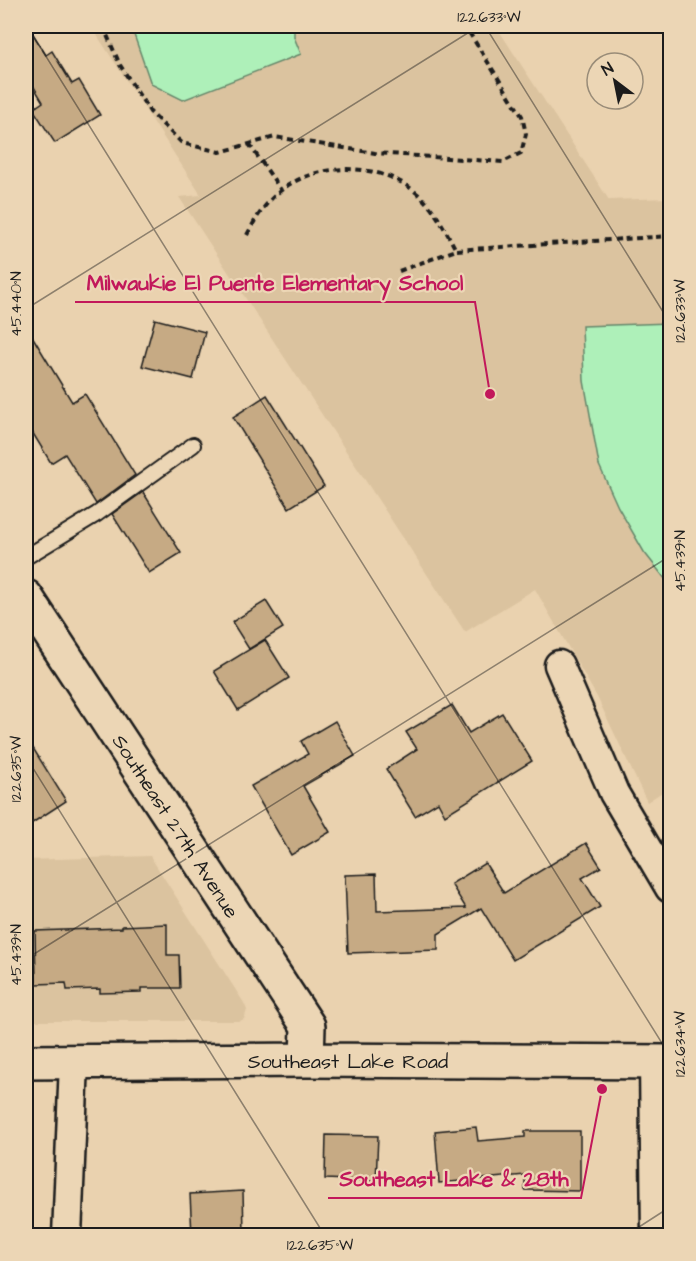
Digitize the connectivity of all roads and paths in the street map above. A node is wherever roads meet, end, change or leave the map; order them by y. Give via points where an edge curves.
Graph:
1 (103, 26) edge
2 (465, 26) edge
3 (249, 144) junction
4 (281, 190) junction
5 (247, 235) dead end
6 (670, 236) edge
7 (456, 250) junction
8 (399, 271) dead end
9 (193, 445) dead end
10 (26, 556) edge
11 (26, 597) edge
12 (559, 665) dead end
13 (670, 888) edge
14 (307, 1060) junction
15 (26, 1062) edge
16 (74, 1062) junction
17 (662, 1062) edge
18 (67, 1236) edge
19 (656, 1236) edge

1 - 3 path via 120,65 150,112 182,143 220,152
2 - 3 path via 522,116 526,134 521,153 503,162 375,153 275,137
3 - 4 path
4 - 5 path via 260,212
4 - 7 path via 314,172 358,169 396,178 421,196
6 - 7 path
7 - 8 path
9 - 10 lane via 98,514
11 - 14 street, Southeast 27th Avenue via 308,1026
12 - 13 street via 614,794
14 - 16 street, Southeast Lake Road
14 - 17 street, Southeast Lake Road
15 - 16 street, Southeast Lake Road
16 - 18 street
17 - 19 street

